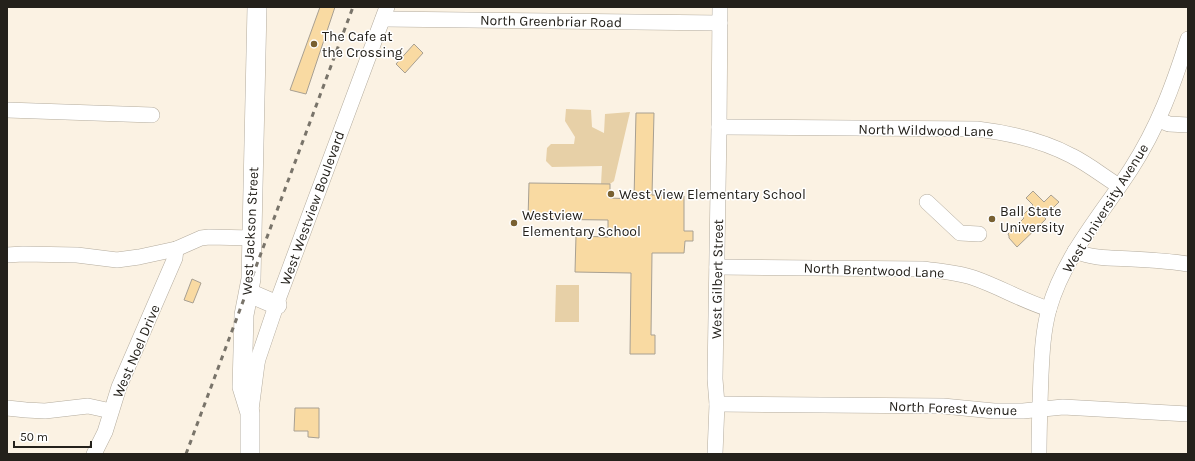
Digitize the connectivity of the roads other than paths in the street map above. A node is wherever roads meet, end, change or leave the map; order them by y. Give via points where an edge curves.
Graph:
1 (257, 7) edge
2 (720, 7) edge
3 (385, 13) edge
4 (720, 23) junction
5 (1188, 39) edge
6 (7, 110) edge
7 (152, 115) dead end
8 (1158, 120) junction
9 (1188, 125) edge
10 (719, 127) junction
11 (1118, 186) junction
12 (927, 202) dead end
13 (979, 234) dead end
14 (252, 238) junction
15 (176, 248) junction
16 (1075, 251) junction
17 (7, 255) edge
18 (1188, 264) edge
19 (717, 267) junction
20 (249, 293) junction
21 (277, 304) junction
22 (1049, 309) junction
23 (717, 404) junction
24 (7, 408) edge
25 (1039, 409) junction
26 (111, 411) junction
27 (250, 413) junction
28 (1188, 415) edge
29 (94, 454) edge
30 (250, 454) edge
31 (715, 454) edge
32 (1039, 454) edge

1 - 14 main road, West Jackson Street
2 - 4 street, West Gilbert Street
3 - 4 street, North Greenbriar Road
3 - 21 street, West Westview Boulevard
4 - 10 street, West Gilbert Street
5 - 8 street, West University Avenue via 1175,81
6 - 7 street
8 - 9 street via 1169,124
8 - 11 street, West University Avenue via 1144,148
10 - 11 street, North Wildwood Lane via 977,129 1001,132 1028,138 1073,156
10 - 19 street, West Gilbert Street
11 - 16 street, West University Avenue
12 - 13 street via 960,233
14 - 15 street via 201,238
14 - 20 main road, West Jackson Street
15 - 17 street via 139,258 117,260 77,255
15 - 26 street, West Noel Drive via 175,258
16 - 18 street via 1094,257
16 - 22 street, West University Avenue
19 - 22 street, North Brentwood Lane via 943,271 975,278
19 - 23 street, West Gilbert Street
20 - 21 main road
20 - 27 main road, West Jackson Street via 244,315 242,387
21 - 27 street, West Westview Boulevard via 257,364
22 - 25 street, West University Avenue via 1043,335
23 - 25 street, North Forest Avenue via 943,406 994,412
23 - 31 street, West Gilbert Street
24 - 26 street via 45,410 88,406
25 - 28 street, North Forest Avenue via 1063,407
25 - 32 street, West University Avenue
26 - 29 street, West Noel Drive via 105,432
27 - 30 main road, West Jackson Street

